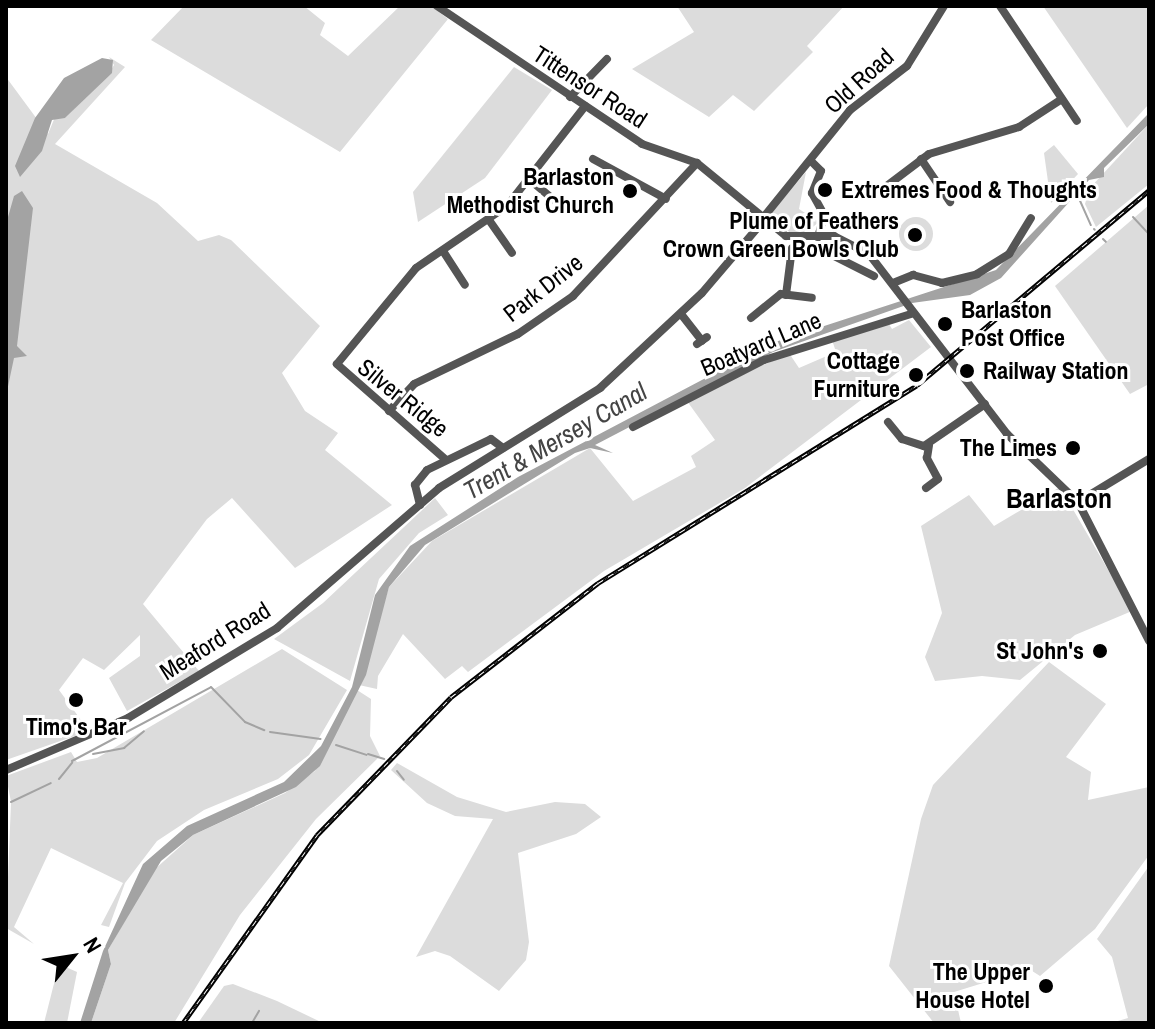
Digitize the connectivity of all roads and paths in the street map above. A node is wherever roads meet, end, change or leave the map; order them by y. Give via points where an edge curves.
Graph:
1 (437, 6) edge
2 (944, 6) edge
3 (1000, 6) edge
4 (607, 59) dead end
5 (570, 97) junction
6 (1062, 99) junction
7 (585, 106) junction
8 (1077, 121) dead end
9 (593, 159) dead end
10 (921, 159) junction
11 (811, 161) junction
12 (697, 163) junction
13 (529, 179) junction
14 (888, 185) dead end
15 (666, 199) junction
16 (950, 202) dead end
17 (559, 204) dead end
18 (764, 218) junction
19 (1031, 218) dead end
20 (489, 220) junction
21 (818, 237) junction
22 (793, 239) junction
23 (443, 251) junction
24 (512, 253) dead end
25 (791, 253) junction
26 (874, 276) dead end
27 (893, 283) junction
28 (465, 285) dead end
29 (786, 295) junction
30 (812, 298) dead end
31 (909, 311) junction
32 (681, 314) junction
33 (751, 318) dead end
34 (702, 341) dead end
35 (985, 404) junction
36 (389, 411) junction
37 (888, 422) dead end
38 (633, 427) dead end
39 (929, 445) junction
40 (503, 448) junction
41 (445, 459) junction
42 (1149, 459) edge
43 (926, 488) dead end
44 (1078, 502) junction
45 (420, 505) junction
46 (1149, 641) edge
47 (6, 770) edge

1 - 5 street, Tittensor Road
2 - 11 street, Old Road via 907,66 850,110
3 - 6 street
4 - 5 street
5 - 7 street, Tittensor Road
6 - 8 street
6 - 10 street via 1019,127
7 - 12 street, Tittensor Road via 642,144
7 - 13 street
9 - 15 street
10 - 14 street
10 - 16 street
11 - 18 street, Old Road
11 - 21 street via 821,173 812,193 824,215
12 - 15 street, Park Drive
12 - 18 street, Tittensor Road
13 - 17 street
13 - 20 street
15 - 36 street, Park Drive via 546,317 414,384
18 - 22 street, Tittensor Road
18 - 32 street, Meaford Road
19 - 27 street via 1009,254 977,274 942,283 913,275
20 - 23 street
20 - 24 street
21 - 22 street
21 - 27 street via 861,248
22 - 25 street
23 - 28 street
23 - 36 street, Silver Ridge via 411,273 336,367
25 - 26 street via 824,251
25 - 29 street
27 - 31 street
29 - 30 street
29 - 33 street
31 - 35 street
31 - 38 street, Boatyard Lane via 792,349
32 - 34 street
32 - 40 street, Meaford Road via 579,404
35 - 39 street
35 - 44 street via 1013,441
36 - 41 street, Silver Ridge
37 - 39 street via 907,442
39 - 43 street via 927,458 938,479
40 - 41 street, Meaford Road via 491,439
40 - 45 street, Meaford Road
41 - 45 street, Meaford Road via 418,479
42 - 44 street
44 - 46 street
45 - 47 street, Meaford Road via 314,599 234,656 66,748

